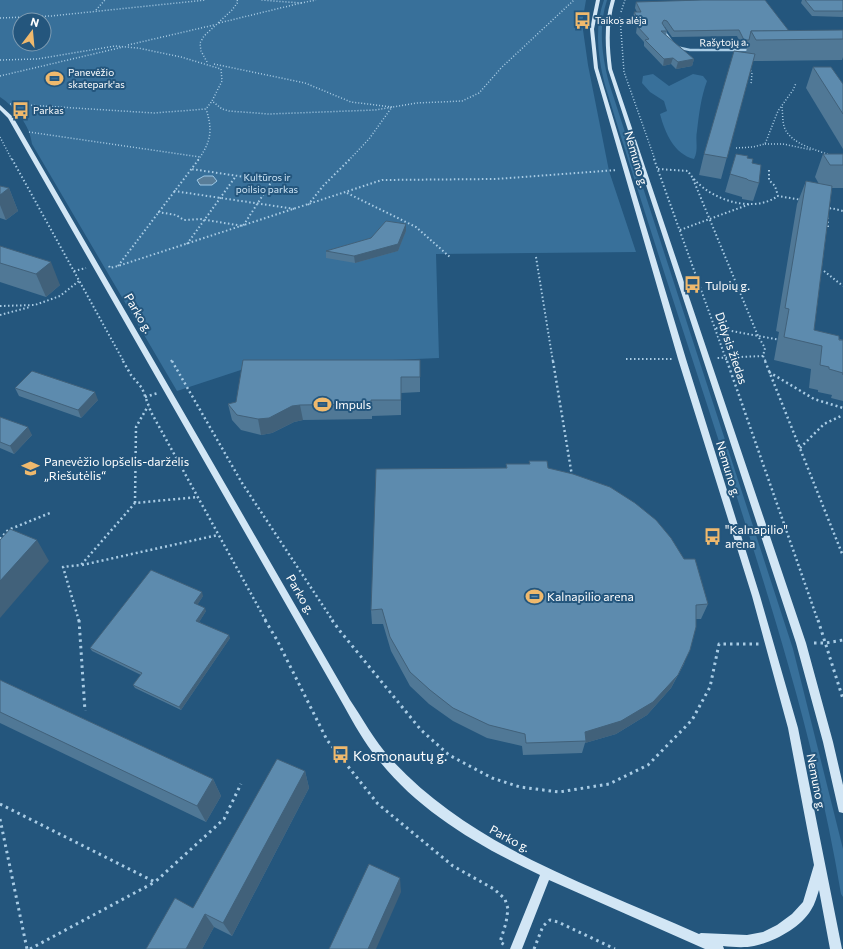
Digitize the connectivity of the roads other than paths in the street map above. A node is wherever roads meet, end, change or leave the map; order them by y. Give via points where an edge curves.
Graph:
1 (598, 0) edge
2 (613, 0) edge
3 (663, 29) edge
4 (753, 50) edge
5 (0, 107) edge
6 (843, 808) edge
7 (820, 863) junction
8 (546, 873) junction
9 (696, 939) junction
10 (512, 947) edge
11 (718, 949) edge
12 (836, 949) edge

1 - 7 main road, Nemuno g. via 592,29 596,68 677,344 770,644 793,728
2 - 6 main road, Nemuno g. via 607,31 610,70 801,643
3 - 4 street, Rašytojų a. via 675,46 682,49
5 - 8 main road, Parko g. via 10,117 347,703 385,760 416,792 447,818 490,845
7 - 9 main road via 807,905 802,913 782,929 749,941
7 - 12 main road, Nemuno g.
8 - 9 main road, Parko g.
8 - 10 main road
9 - 11 main road, Parko g.

